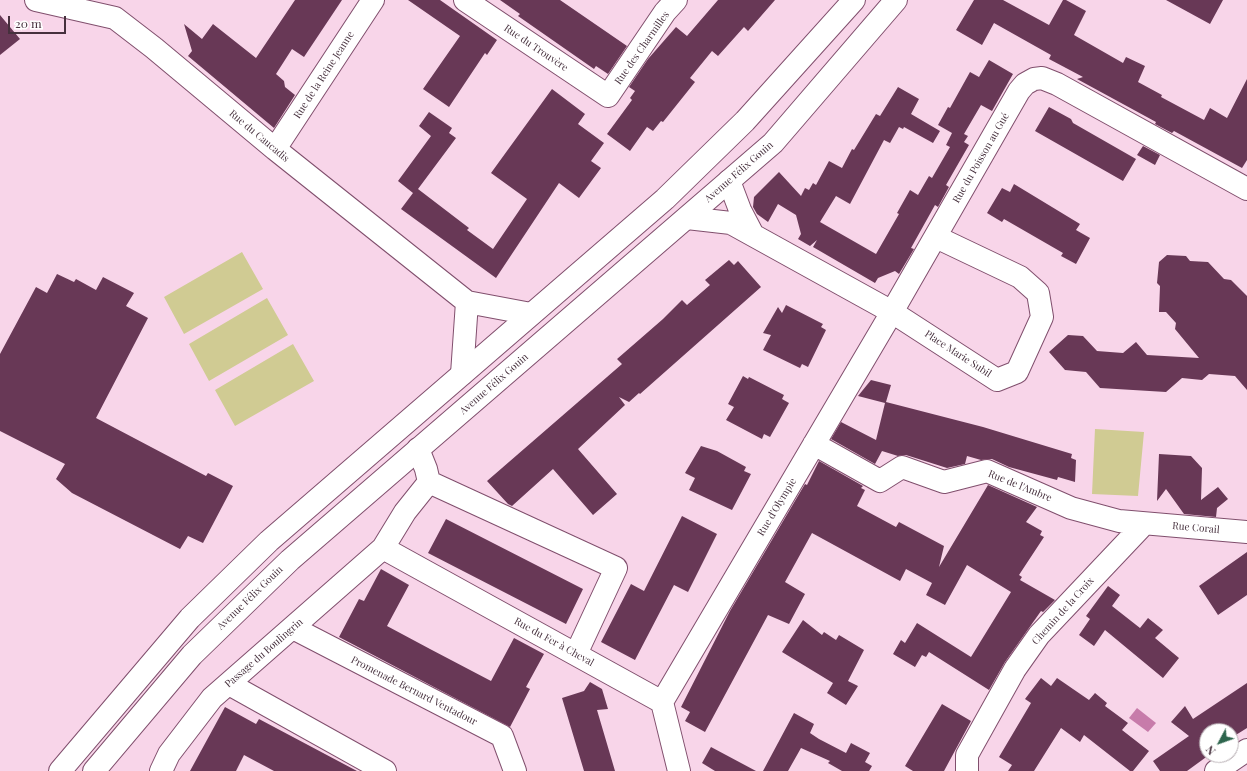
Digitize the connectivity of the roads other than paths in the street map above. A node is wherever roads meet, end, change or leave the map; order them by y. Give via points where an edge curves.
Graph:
1 (36, 0) edge
2 (373, 0) edge
3 (465, 0) edge
4 (676, 0) edge
5 (854, 0) edge
6 (896, 0) edge
7 (608, 96) joint
8 (275, 149) junction
9 (729, 181) junction
10 (1247, 189) edge
11 (687, 218) junction
12 (752, 233) junction
13 (936, 236) junction
14 (467, 302) junction
15 (892, 312) junction
16 (531, 314) junction
17 (462, 374) junction
18 (814, 444) junction
19 (418, 449) junction
20 (429, 482) junction
21 (1144, 524) junction
22 (1247, 532) edge
23 (383, 548) junction
24 (293, 628) junction
25 (576, 654) junction
26 (229, 684) junction
27 (662, 702) junction
28 (1247, 750) edge
29 (60, 771) edge
30 (94, 771) edge
31 (161, 771) edge
32 (384, 771) edge
33 (514, 771) edge
34 (679, 771) edge
35 (967, 771) edge
36 (1216, 771) edge

1 - 8 street, Rue du Caucadis via 115,18
2 - 8 street, Rue de la Reine Jeanne
3 - 7 street, Rue du Trouvère
4 - 7 street, Rue des Charmilles via 665,12
5 - 16 street via 745,121 665,199
6 - 9 street, Avenue Félix Gouin via 773,143
8 - 14 street, Rue du Caucadis
9 - 11 street, Avenue Félix Gouin
9 - 12 street
10 - 13 street, Rue du Poisson au Gué via 1057,84 1042,78 1034,78 1019,91
11 - 12 street via 731,223
11 - 19 street, Avenue Félix Gouin
12 - 15 street
13 - 15 street, Rue du Poisson au Gué
13 - 15 street, Place Marie Subil via 1020,277 1038,293 1042,316 1017,372 997,380
14 - 16 street, Rue du Caucadis
14 - 17 street
15 - 18 street, Rue d'Olympie
16 - 17 street
17 - 29 street via 269,541 190,618
18 - 21 street, Rue de l'Ambre via 880,481 902,467 944,482 987,471 1071,508 1119,521
18 - 27 street, Rue d'Olympie
19 - 20 street
19 - 30 street, Avenue Félix Gouin via 290,560 210,637
20 - 23 street, Passage du Boulingrin via 405,512
20 - 25 street via 616,568
21 - 22 street, Rue Corail
21 - 35 street, Chemin de la Croix via 1039,635 1015,669 967,755
23 - 24 street, Passage du Boulingrin
23 - 25 street, Rue du Fer à Cheval
24 - 26 street, Passage du Boulingrin
24 - 33 street, Promenade Bernard Ventadour via 502,736
25 - 27 street, Rue du Fer à Cheval
26 - 31 street, Passage du Boulingrin via 212,698 169,754
26 - 32 street
27 - 34 street
28 - 36 street

